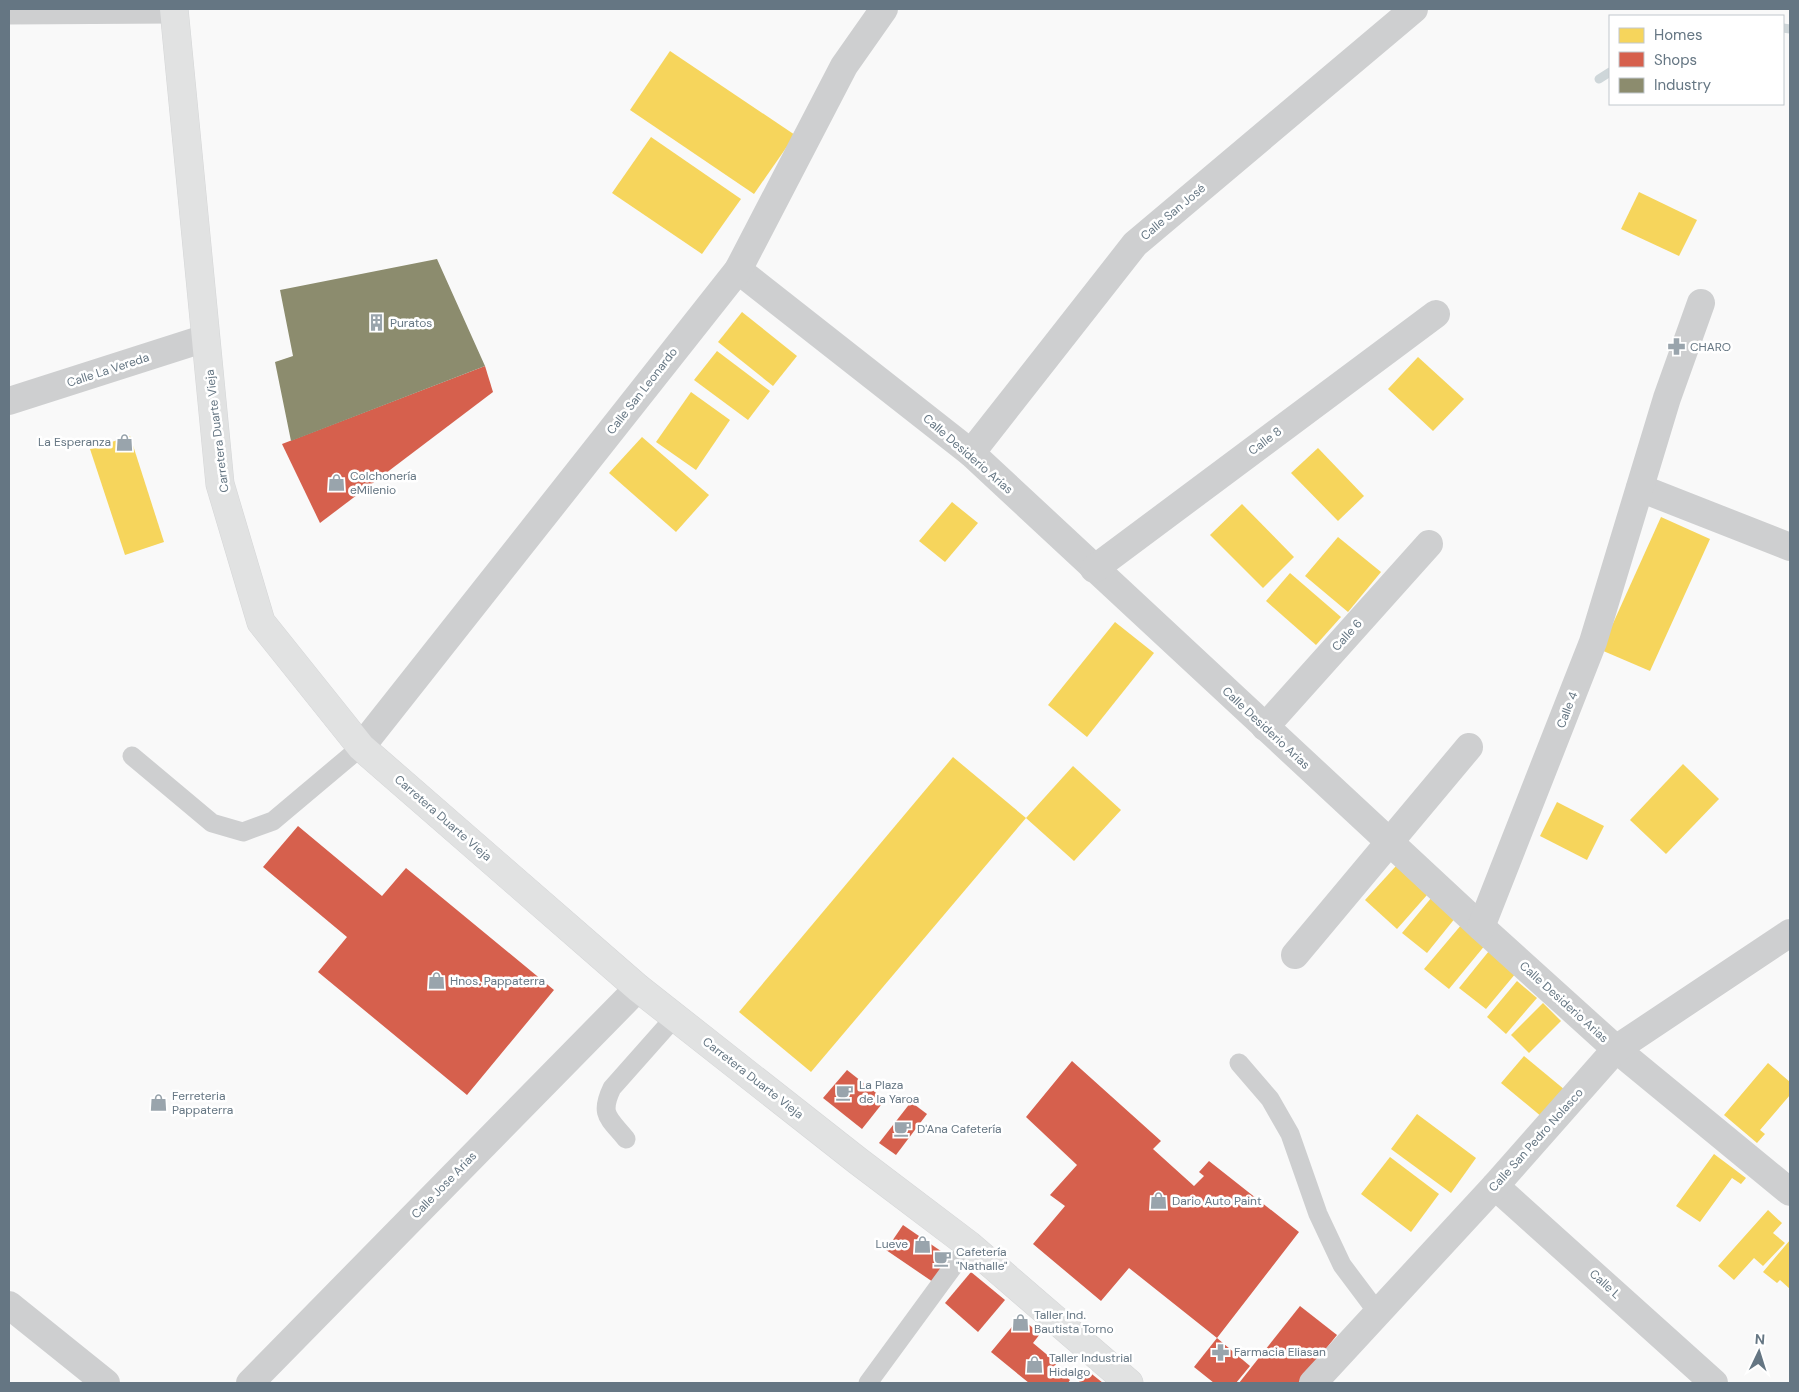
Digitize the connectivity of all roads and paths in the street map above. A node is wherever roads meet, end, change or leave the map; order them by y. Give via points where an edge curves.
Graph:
1 (884, 9) edge
2 (1414, 9) edge
3 (175, 12) edge
4 (9, 15) edge
5 (738, 270) junction
6 (1701, 303) dead end
7 (1436, 314) dead end
8 (206, 338) junction
9 (9, 401) edge
10 (971, 454) junction
11 (1640, 488) junction
12 (1428, 544) dead end
13 (1790, 547) edge
14 (1094, 569) junction
15 (1265, 727) junction
16 (361, 747) junction
17 (1469, 747) dead end
18 (132, 756) dead end
19 (1390, 843) junction
20 (1482, 927) junction
21 (1790, 933) edge
22 (1295, 955) dead end
23 (638, 988) junction
24 (675, 1017) junction
25 (1616, 1049) junction
26 (1239, 1063) dead end
27 (626, 1139) dead end
28 (1495, 1186) junction
29 (1790, 1192) edge
30 (969, 1245) junction
31 (9, 1305) edge
32 (1378, 1313) junction
33 (106, 1383) edge
34 (250, 1383) edge
35 (868, 1383) edge
36 (1129, 1383) edge
37 (1313, 1383) edge
38 (1714, 1383) edge

1 - 5 street, Calle San Leonardo via 844,66
2 - 10 street, Calle San José via 1134,244
3 - 4 lane
3 - 8 main road, Carretera Duarte Vieja
5 - 10 street, Calle Desiderio Arias
5 - 16 street, Calle San Leonardo
6 - 11 street, Calle 4 via 1667,398
7 - 14 street, Calle 8
8 - 9 street, Calle La Vereda
8 - 16 main road, Carretera Duarte Vieja via 220,484 261,622
10 - 14 street, Calle Desiderio Arias
11 - 13 street
11 - 20 street, Calle 4 via 1593,642
12 - 15 street, Calle 6
14 - 15 street, Calle Desiderio Arias
15 - 19 street, Calle Desiderio Arias
16 - 18 lane via 273,822 243,832 212,824
16 - 23 main road, Carretera Duarte Vieja
17 - 19 street
19 - 20 street, Calle Desiderio Arias
19 - 22 street
20 - 25 street, Calle Desiderio Arias
21 - 25 street, Calle San Pedro Nolasco
23 - 24 main road, Carretera Duarte Vieja
23 - 34 street, Calle Jose Arias
24 - 27 lane via 612,1088 606,1101 606,1115
24 - 30 main road, Carretera Duarte Vieja
25 - 28 street, Calle San Pedro Nolasco
25 - 29 street, Calle Desiderio Arias
26 - 32 lane via 1270,1099 1290,1134 1318,1214 1342,1265
28 - 32 street, Calle San Pedro Nolasco
28 - 38 street, Calle L
30 - 35 lane
30 - 36 main road, Carretera Duarte Vieja
31 - 33 street
32 - 37 street, Calle San Pedro Nolasco

